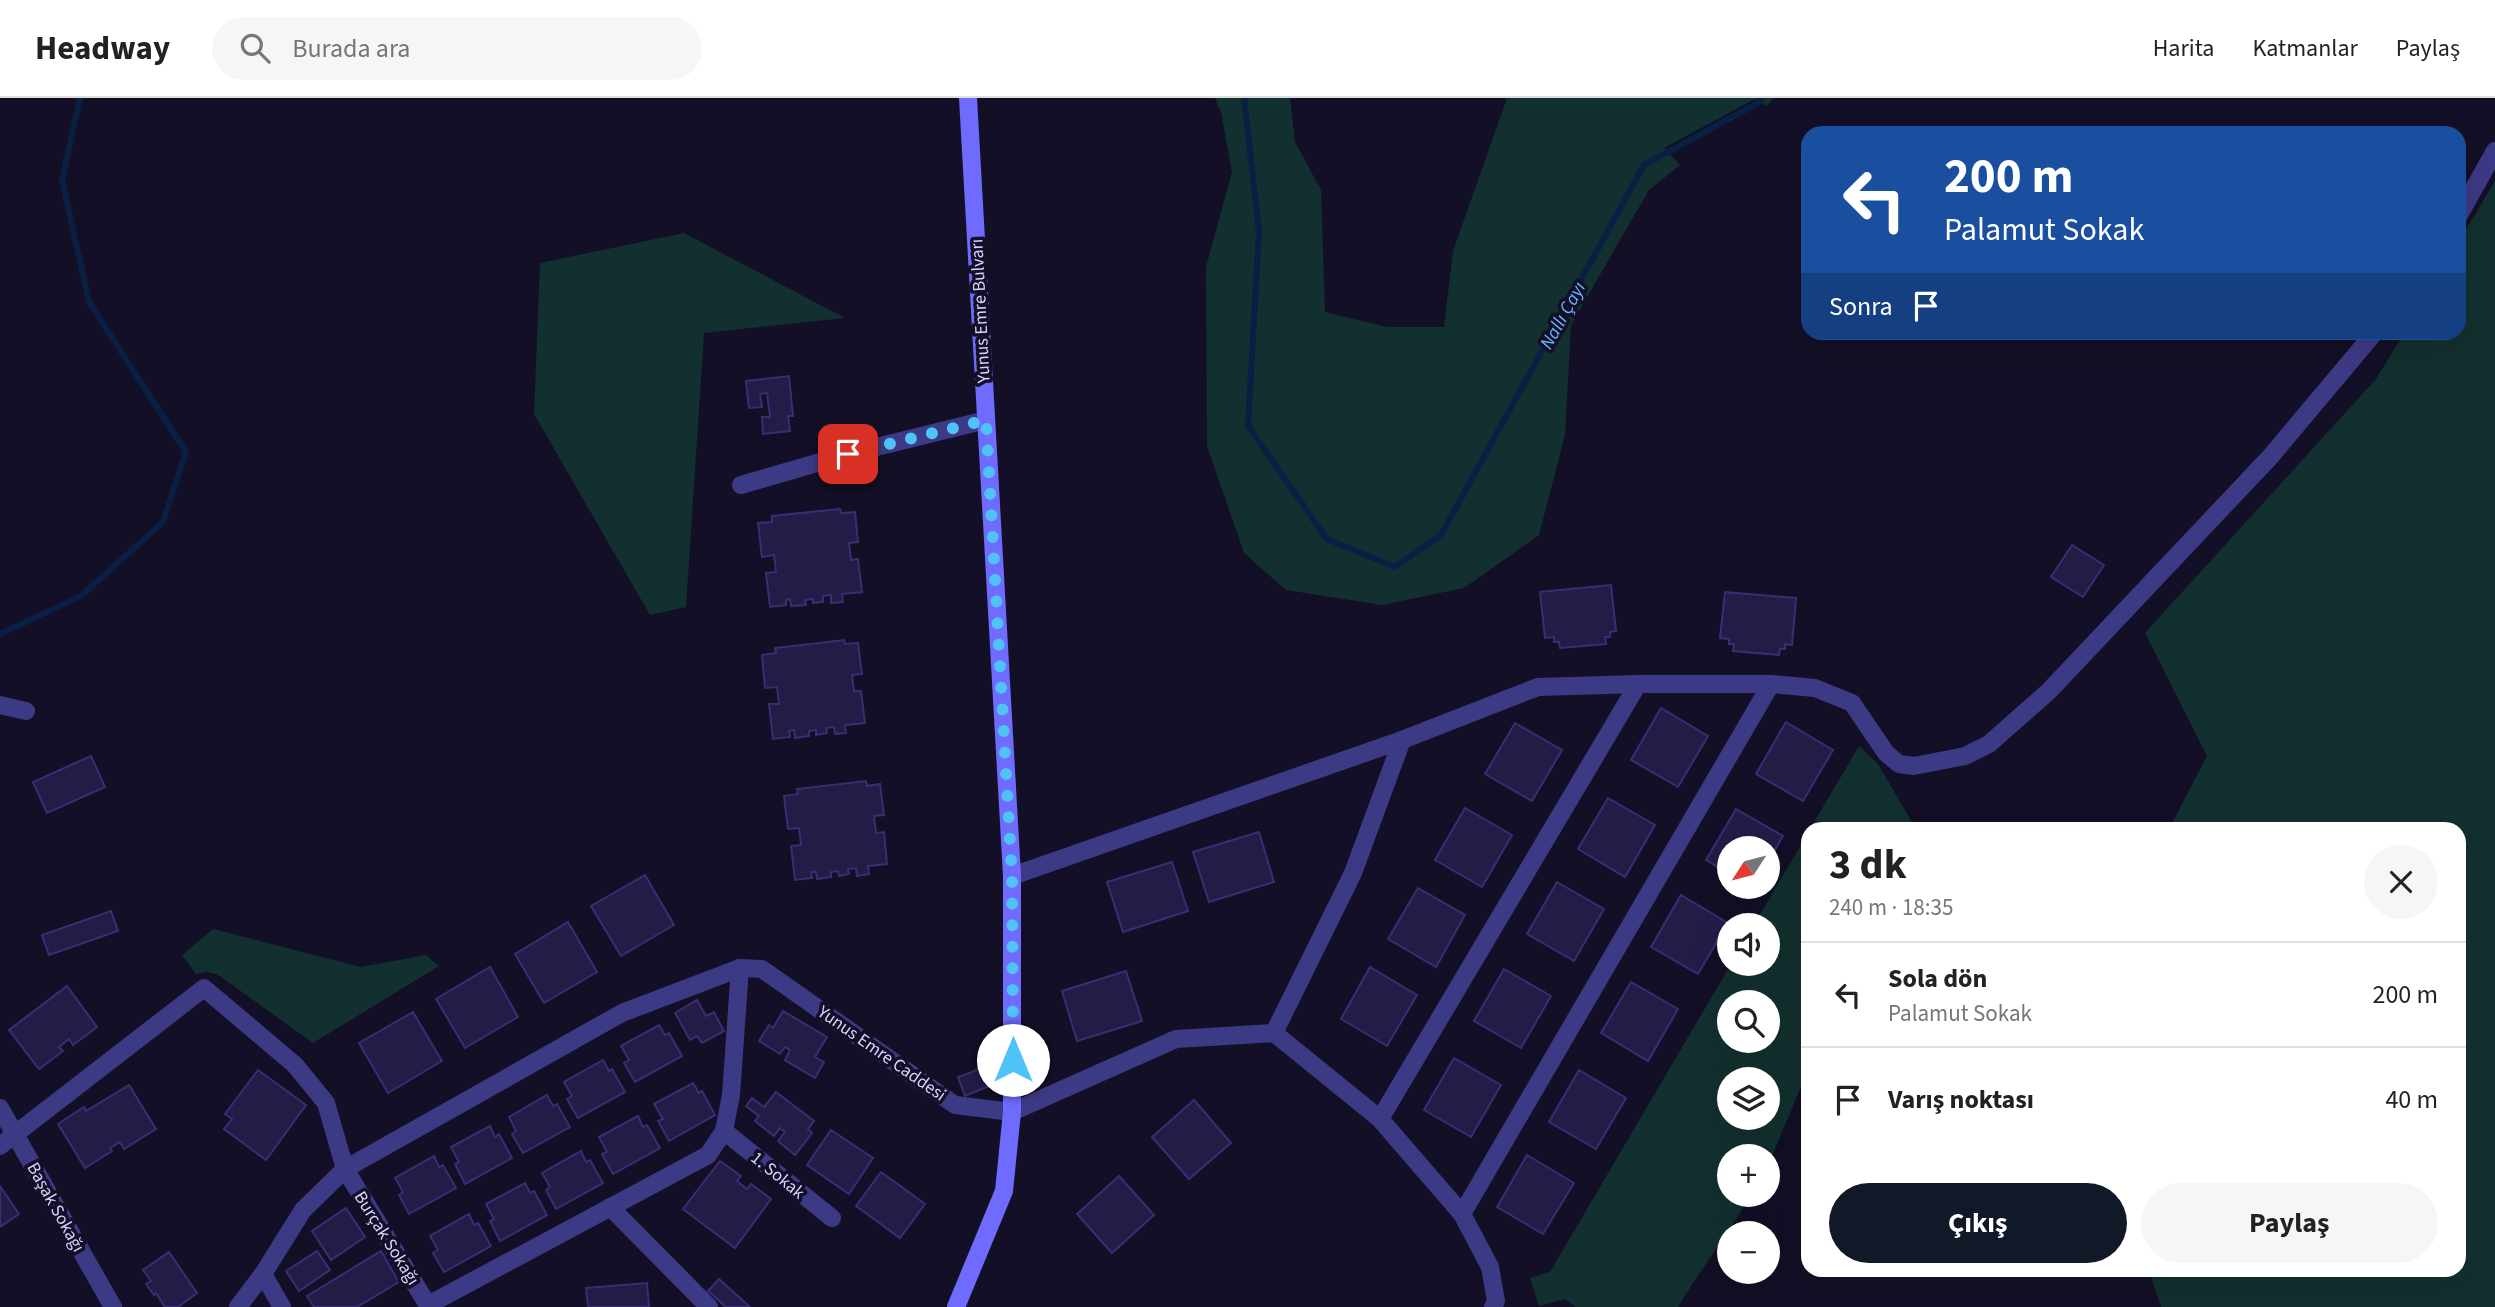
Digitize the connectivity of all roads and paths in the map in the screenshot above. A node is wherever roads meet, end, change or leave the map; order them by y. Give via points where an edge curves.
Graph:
1 (968, 98) edge
2 (2495, 151) edge
3 (2466, 203) edge
4 (2368, 340) edge
5 (986, 420) junction
6 (741, 485) dead end
7 (1638, 684) junction
8 (1771, 684) junction
9 (0, 705) edge
10 (26, 711) dead end
11 (1402, 740) junction
12 (1012, 877) junction
13 (740, 968) junction
14 (1275, 1033) junction
15 (0, 1108) edge
16 (1013, 1112) junction
17 (1380, 1119) junction
18 (724, 1131) junction
19 (15, 1134) junction
20 (0, 1146) edge
21 (345, 1170) junction
22 (610, 1207) junction
23 (1462, 1214) junction
24 (832, 1218) dead end
25 (263, 1274) junction
26 (429, 1306) edge
27 (113, 1307) edge
28 (237, 1307) edge
29 (282, 1307) edge
30 (709, 1307) edge
31 (956, 1307) edge
32 (1493, 1307) edge

1 - 5 street, Yunus Emre Bulvarı
2 - 3 street
4 - 8 street via 2262,466 2049,691 1989,744 1965,757 1914,766 1899,764 1852,704 1815,688
5 - 6 street
5 - 12 street, Yunus Emre Bulvarı
7 - 8 street
7 - 11 street via 1538,687
7 - 17 street
8 - 23 street
9 - 10 street
11 - 12 street
11 - 14 street via 1353,873
12 - 16 street, Yunus Emre Bulvarı
13 - 16 street, Yunus Emre Caddesi via 762,969 955,1105
13 - 18 street
13 - 21 street via 622,1013
14 - 16 street via 1176,1039
14 - 17 street
15 - 19 street, Başak Sokağı
16 - 31 street, Yunus Emre Bulvarı via 1004,1191
17 - 23 street
18 - 22 street via 708,1155
18 - 24 street, 1. Sokak
19 - 20 street
19 - 21 street, Burçak Sokağı via 204,988 295,1065 326,1103
19 - 27 street, Başak Sokağı
21 - 25 street via 303,1210
21 - 26 street, Burçak Sokağı
22 - 26 street
22 - 30 street
23 - 32 street via 1490,1267
25 - 28 street
25 - 29 street

